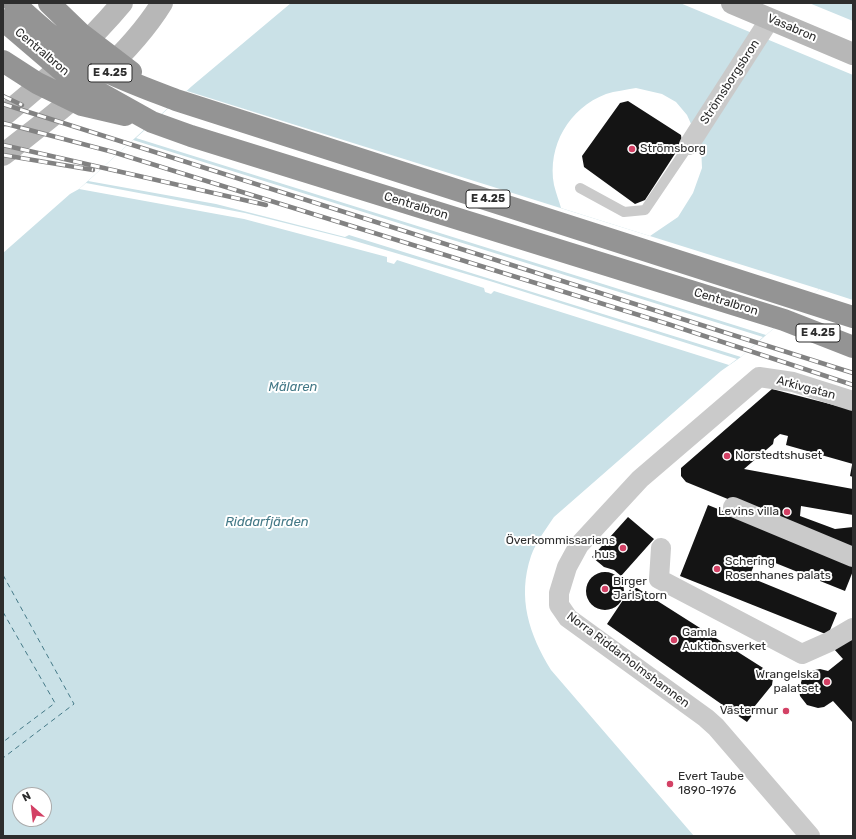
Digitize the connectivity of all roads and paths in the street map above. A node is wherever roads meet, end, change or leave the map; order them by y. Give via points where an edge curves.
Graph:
1 (14, 3) edge
2 (50, 3) edge
3 (122, 3) edge
4 (162, 3) edge
5 (732, 3) edge
6 (769, 11) edge
7 (3, 20) edge
8 (853, 39) edge
9 (853, 54) edge
10 (3, 56) edge
11 (12, 66) edge
12 (170, 98) junction
13 (3, 116) edge
14 (152, 122) junction
15 (689, 145) joint
16 (3, 155) edge
17 (580, 188) dead end
18 (853, 317) edge
19 (853, 346) edge
20 (759, 377) joint
21 (853, 401) edge
22 (733, 507) dead end
23 (661, 548) dead end
24 (853, 557) edge
25 (853, 628) edge
26 (810, 836) edge

1 - 12 highway, Centralbron / E 4.25 via 36,23 96,66
2 - 12 highway via 80,34
3 - 13 street via 46,82
4 - 16 street via 151,21 129,46 70,101
5 - 6 street, Vasabron
6 - 8 street, Vasabron
6 - 9 street, Vasabron
6 - 15 street, Strömsborgsbron
7 - 14 highway, Centralbron / E 4.25 via 66,74
10 - 11 highway
11 - 14 highway via 37,83 82,105
12 - 18 highway, Centralbron / E 4.25
14 - 19 highway, Centralbron / E 4.25 via 198,139 784,320
15 - 17 lane via 645,210 624,212
20 - 21 street, Arkivgatan via 793,382
20 - 26 street, Norra Riddarholmshamnen via 640,479 579,545 567,567 559,593 559,605 568,618 598,637 706,718
22 - 24 street
23 - 25 street via 659,579 802,654

